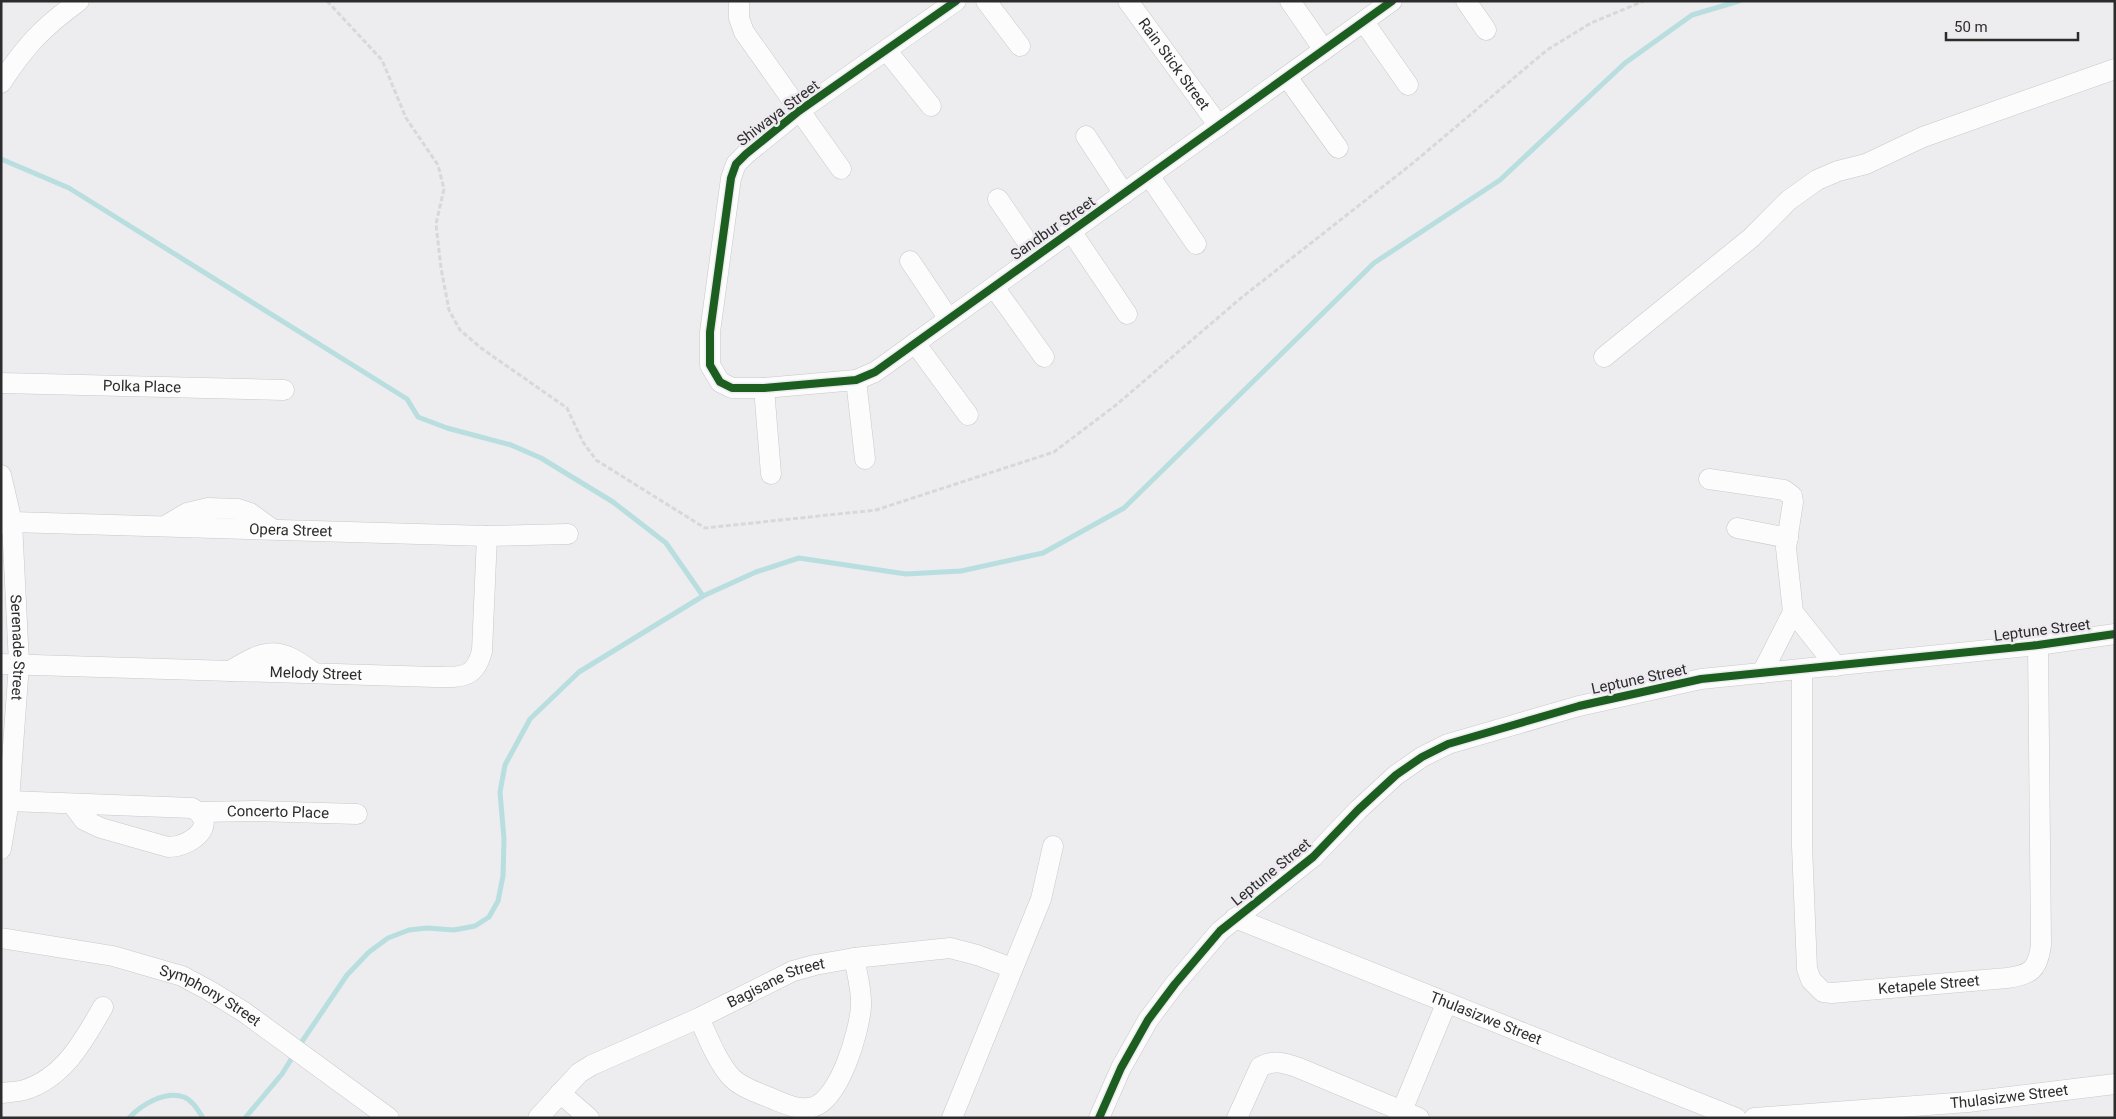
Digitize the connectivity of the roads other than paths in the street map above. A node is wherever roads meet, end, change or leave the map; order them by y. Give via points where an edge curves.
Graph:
1 (79, 1) edge
2 (739, 1) edge
3 (956, 1) edge
4 (986, 1) edge
5 (1128, 1) edge
6 (1290, 1) edge
7 (1392, 1) edge
8 (1466, 1) edge
9 (1364, 22) junction
10 (1486, 30) dead end
11 (1020, 46) dead end
12 (1324, 50) junction
13 (887, 51) junction
14 (2115, 69) edge
15 (1287, 77) junction
16 (1, 83) edge
17 (1408, 85) dead end
18 (931, 106) dead end
19 (799, 111) junction
20 (1219, 126) junction
21 (1086, 136) dead end
22 (1338, 148) dead end
23 (841, 169) dead end
24 (1150, 177) junction
25 (1124, 194) junction
26 (998, 199) dead end
27 (1071, 231) junction
28 (1196, 244) dead end
29 (1037, 256) junction
30 (910, 261) dead end
31 (994, 287) junction
32 (1127, 314) dead end
33 (949, 319) junction
34 (915, 343) junction
35 (1044, 357) dead end
36 (1604, 357) dead end
37 (710, 365) joint
38 (856, 380) junction
39 (1, 384) edge
40 (764, 388) junction
41 (284, 390) dead end
42 (968, 415) dead end
43 (864, 459) dead end
44 (772, 474) dead end
45 (1, 475) edge
46 (1709, 479) dead end
47 (7, 523) edge
48 (1737, 528) dead end
49 (568, 534) dead end
50 (487, 536) junction
51 (1788, 538) junction
52 (1793, 612) junction
53 (2115, 634) edge
54 (2038, 645) junction
55 (10, 664) edge
56 (1836, 666) junction
57 (1802, 670) junction
58 (1762, 673) junction
59 (73, 804) junction
60 (6, 810) edge
61 (198, 812) junction
62 (357, 814) dead end
63 (1053, 846) dead end
64 (1, 849) edge
65 (1235, 918) junction
66 (1, 938) edge
67 (854, 958) junction
68 (1012, 968) junction
69 (1446, 1004) junction
70 (103, 1007) dead end
71 (698, 1018) junction
72 (2115, 1084) edge
73 (1, 1093) edge
74 (560, 1093) junction
75 (1969, 1110) edge
76 (1407, 1115) edge
77 (389, 1118) edge
78 (538, 1118) edge
79 (589, 1118) edge
80 (952, 1118) edge
81 (1099, 1118) edge
82 (1237, 1118) edge
83 (1736, 1118) edge
84 (1754, 1118) edge

1 - 16 street via 33,38
2 - 19 street via 739,18 744,32
3 - 13 street, Shiwaya Street
4 - 11 street
5 - 20 street, Rain Stick Street
6 - 12 street
7 - 9 street, Sandbur Street
8 - 10 street
9 - 12 street, Sandbur Street
9 - 17 street
12 - 15 street, Sandbur Street
13 - 18 street
13 - 19 street, Shiwaya Street
14 - 36 street via 1923,137 1866,164 1817,180 1789,200 1751,238
15 - 20 street, Sandbur Street
15 - 22 street
19 - 23 street
19 - 37 street, Shiwaya Street via 746,154 736,164 731,178 710,332
20 - 24 street, Sandbur Street
21 - 25 street
24 - 25 street, Sandbur Street
24 - 28 street
25 - 27 street, Sandbur Street
26 - 29 street
27 - 29 street, Sandbur Street
27 - 32 street
29 - 31 street, Sandbur Street
30 - 33 street
31 - 33 street, Sandbur Street
31 - 35 street
33 - 34 street, Sandbur Street
34 - 38 street, Sandbur Street via 875,372
34 - 42 street
37 - 40 street, Sandbur Street via 725,386
38 - 40 street, Sandbur Street
38 - 43 street
39 - 41 street, Polka Place
40 - 44 street
45 - 47 street, Serenade Street
46 - 51 street via 1784,490 1792,496 1793,502
47 - 50 street, Opera Street
47 - 55 street, Serenade Street
48 - 51 street
49 - 50 street, Opera Street
50 - 55 street, Melody Street via 482,651 472,673 449,677
51 - 52 street via 1786,548
52 - 56 street
52 - 58 street
53 - 54 street, Leptune Street
54 - 56 street, Leptune Street
54 - 57 street, Ketapele Street via 2042,945 2040,959 2033,969 2023,976 2007,978 1832,993 1823,992 1811,980 1807,969 1802,846
55 - 60 street, Serenade Street
56 - 57 street, Leptune Street
57 - 58 street, Leptune Street
58 - 65 street, Leptune Street via 1672,685 1579,706 1448,744 1396,775 1313,858
59 - 60 street, Concerto Place
59 - 61 street, Concerto Place via 192,808
59 - 61 street via 84,820 101,828 168,847 179,847 197,837 203,825
60 - 64 street, Serenade Street
61 - 62 street, Concerto Place
63 - 68 street via 1041,899
65 - 69 street, Thulasizwe Street
65 - 81 street, Leptune Street via 1200,954 1148,1020 1121,1068
66 - 77 street, Symphony Street via 113,956 182,976 244,1012
67 - 68 street, Bagisane Street via 950,948
67 - 71 street, Bagisane Street via 793,971
67 - 71 street via 861,990 856,1038 833,1091 812,1107 788,1105 740,1084 721,1062
68 - 80 street
69 - 76 street
69 - 83 street, Thulasizwe Street
70 - 73 street via 77,1051 52,1075 25,1090
71 - 74 street, Bagisane Street via 592,1065 578,1073
72 - 75 street, Thulasizwe Street
74 - 78 street, Bagisane Street
74 - 79 street
75 - 84 street, Thulasizwe Street
76 - 82 street via 1299,1068 1273,1062 1260,1067

